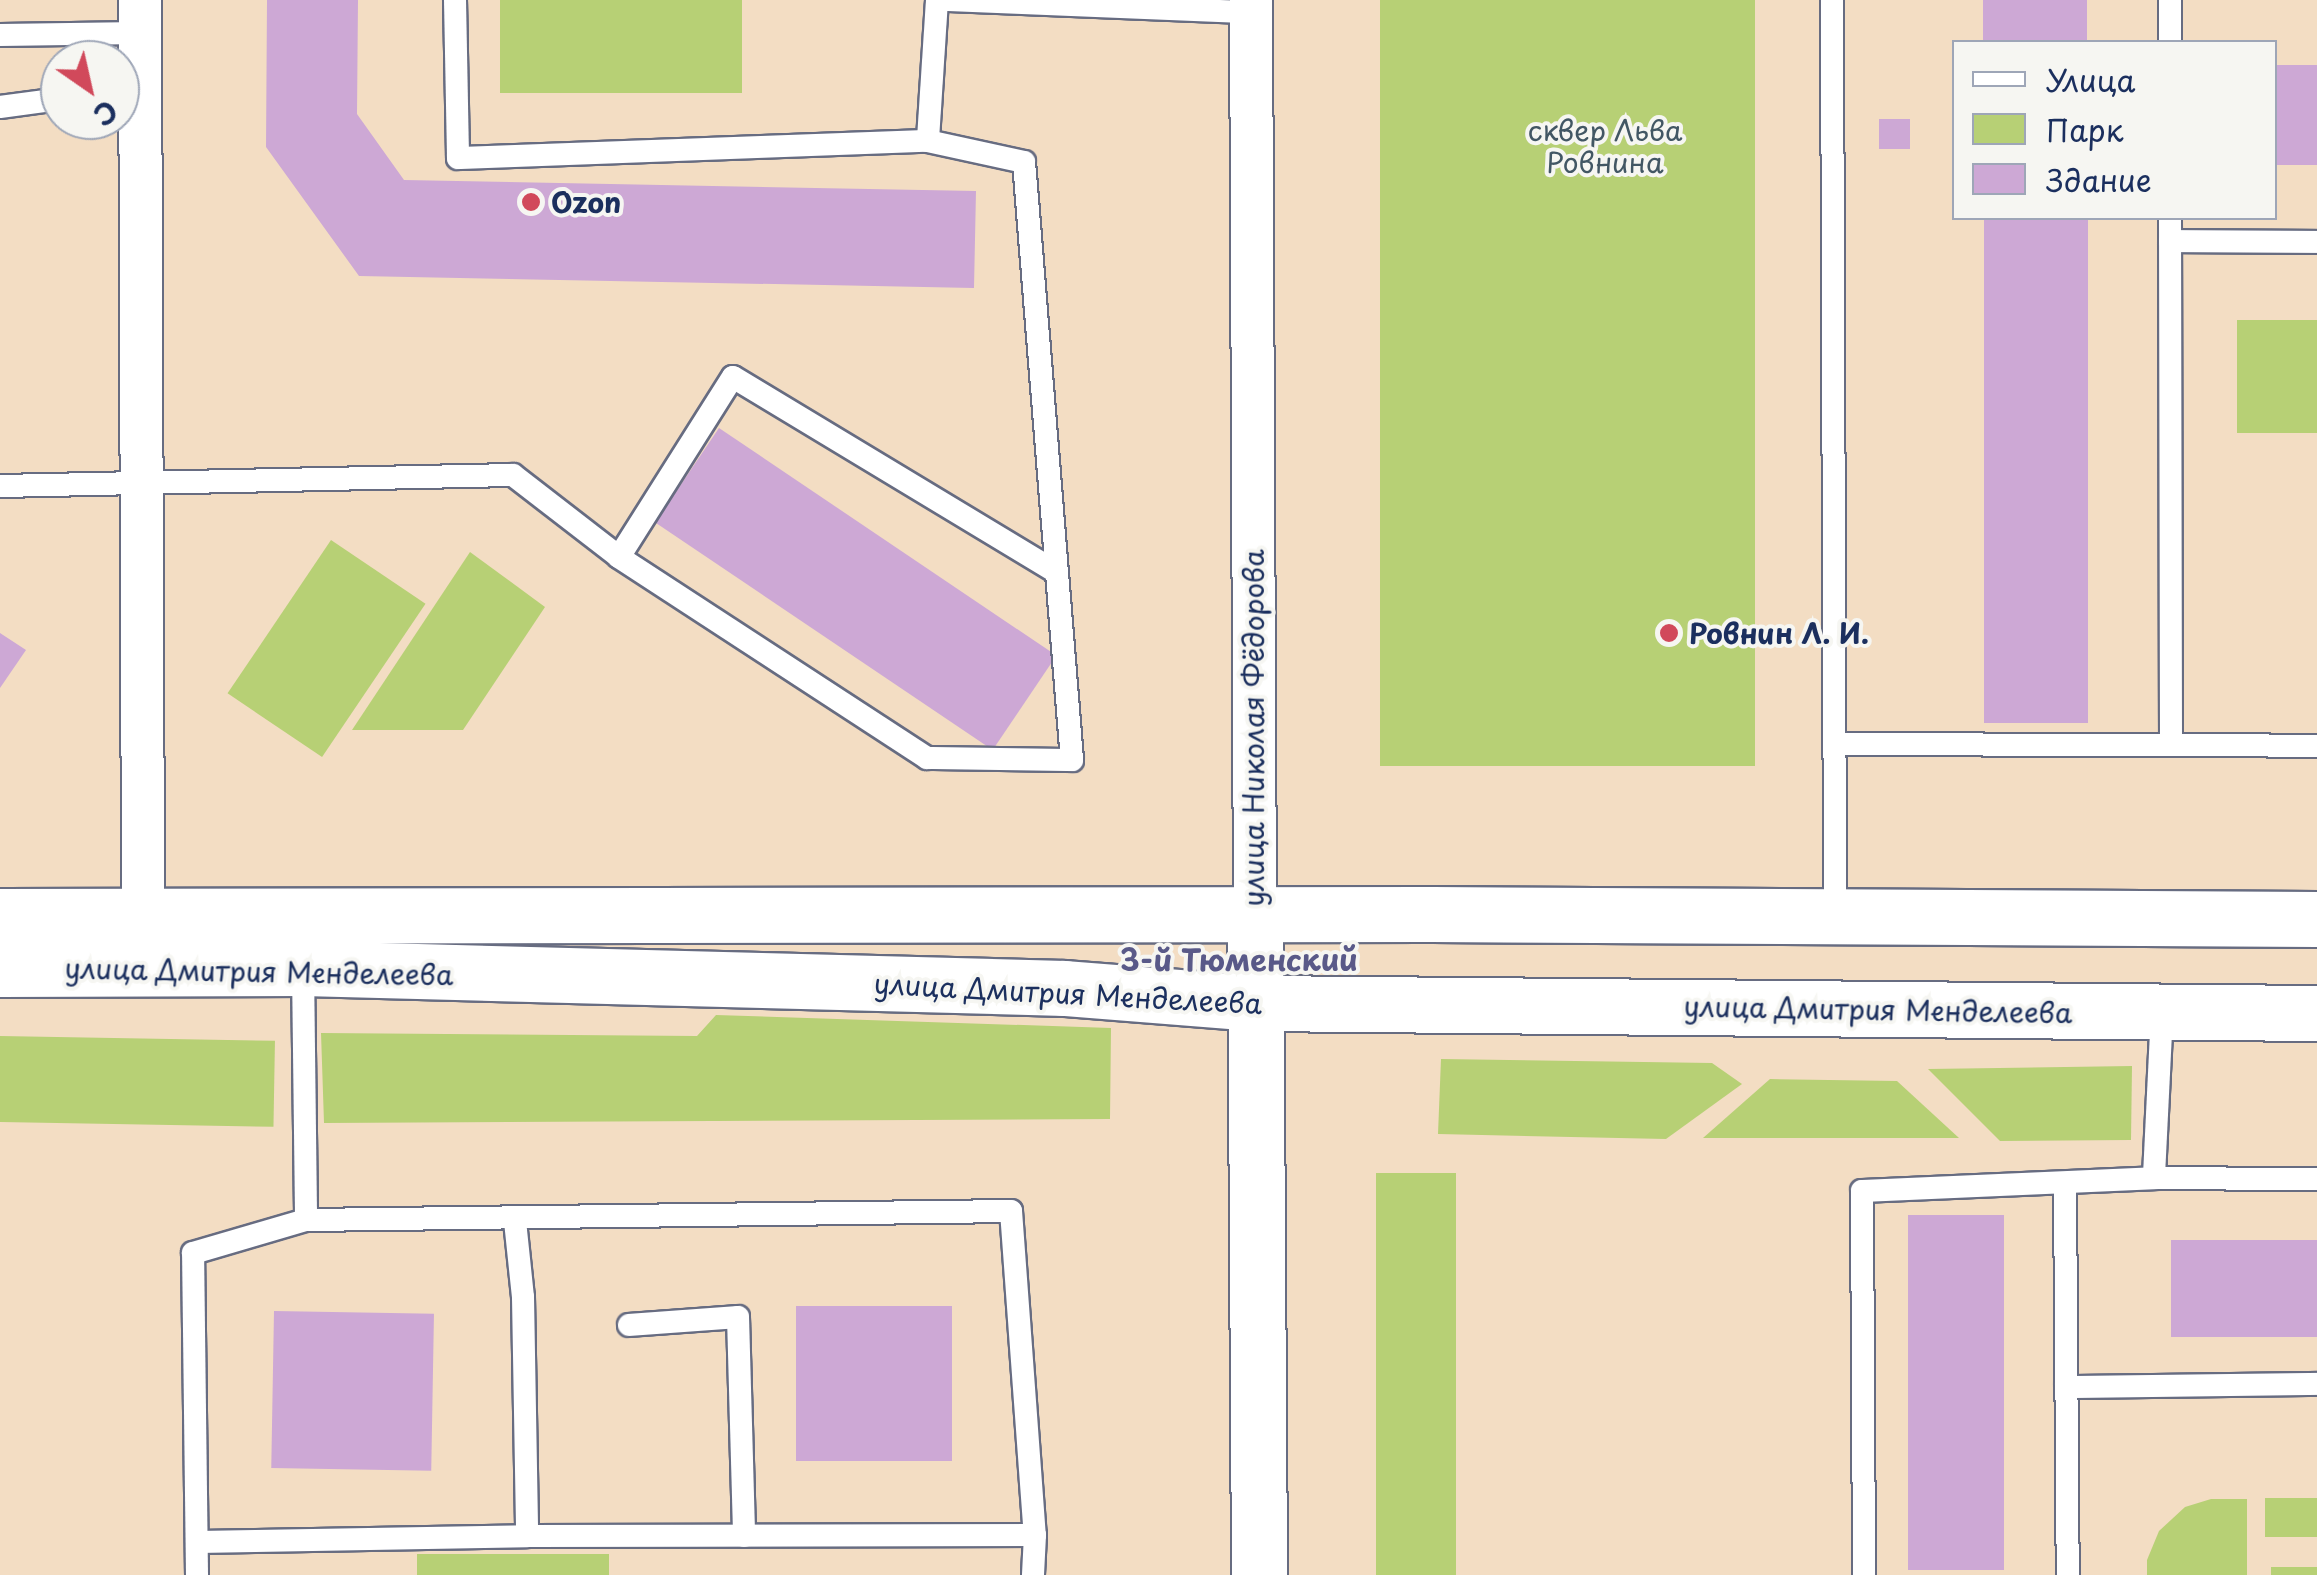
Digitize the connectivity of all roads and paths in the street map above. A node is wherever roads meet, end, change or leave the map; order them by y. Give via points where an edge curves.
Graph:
1 (454, 0) edge
2 (937, 0) edge
3 (946, 0) edge
4 (1832, 0) edge
5 (2170, 0) edge
6 (1251, 6) edge
7 (140, 17) edge
8 (0, 35) edge
9 (2170, 40) edge
10 (40, 102) edge
11 (0, 107) edge
12 (131, 140) edge
13 (928, 141) junction
14 (2170, 229) edge
15 (2317, 242) edge
16 (141, 479) junction
17 (0, 486) edge
18 (619, 557) junction
19 (1056, 572) junction
20 (1838, 744) junction
21 (2171, 745) junction
22 (2317, 746) edge
23 (143, 914) junction
24 (0, 916) edge
25 (1836, 916) junction
26 (1255, 917) junction
27 (2317, 919) edge
28 (303, 968) junction
29 (0, 969) edge
30 (1256, 1003) junction
31 (2162, 1012) junction
32 (2317, 1013) edge
33 (2154, 1178) junction
34 (2317, 1179) edge
35 (2065, 1183) junction
36 (306, 1220) junction
37 (514, 1220) junction
38 (628, 1325) dead end
39 (2317, 1384) edge
40 (2066, 1387) junction
41 (526, 1536) junction
42 (744, 1536) junction
43 (1035, 1536) junction
44 (198, 1542) junction
45 (197, 1575) edge
46 (1033, 1575) edge
47 (1259, 1575) edge
48 (1864, 1575) edge
49 (2068, 1575) edge

1 - 13 lane via 458,158
2 - 13 lane
3 - 6 lane
4 - 20 lane
5 - 9 lane
6 - 26 street, улица Николая Фёдорова
7 - 8 lane
10 - 11 lane
12 - 16 street
13 - 19 lane via 1024,162
14 - 15 lane
14 - 21 lane
16 - 17 lane
16 - 18 lane via 513,475
16 - 23 street
18 - 19 lane via 733,377
18 - 19 lane via 927,758 1072,760
20 - 21 lane
20 - 25 lane
21 - 22 lane
23 - 24 street, улица Дмитрия Менделеева
23 - 26 street, улица Дмитрия Менделеева
25 - 26 street, улица Дмитрия Менделеева
25 - 27 street, улица Дмитрия Менделеева
26 - 30 street, улица Николая Фёдорова
28 - 29 street, улица Дмитрия Менделеева
28 - 30 street, улица Дмитрия Менделеева via 1065,988
28 - 36 lane
30 - 31 street, улица Дмитрия Менделеева
30 - 47 street, улица Николая Фёдорова
31 - 32 street, улица Дмитрия Менделеева
31 - 33 lane
33 - 34 lane
33 - 35 lane
35 - 40 lane
35 - 48 lane via 1862,1191
36 - 37 lane
36 - 44 lane via 194,1253
37 - 41 lane via 522,1297
37 - 43 lane via 1011,1211
38 - 42 lane via 738,1317
39 - 40 lane
40 - 49 lane
41 - 42 lane
41 - 44 lane
42 - 43 lane
43 - 46 lane
44 - 45 lane

